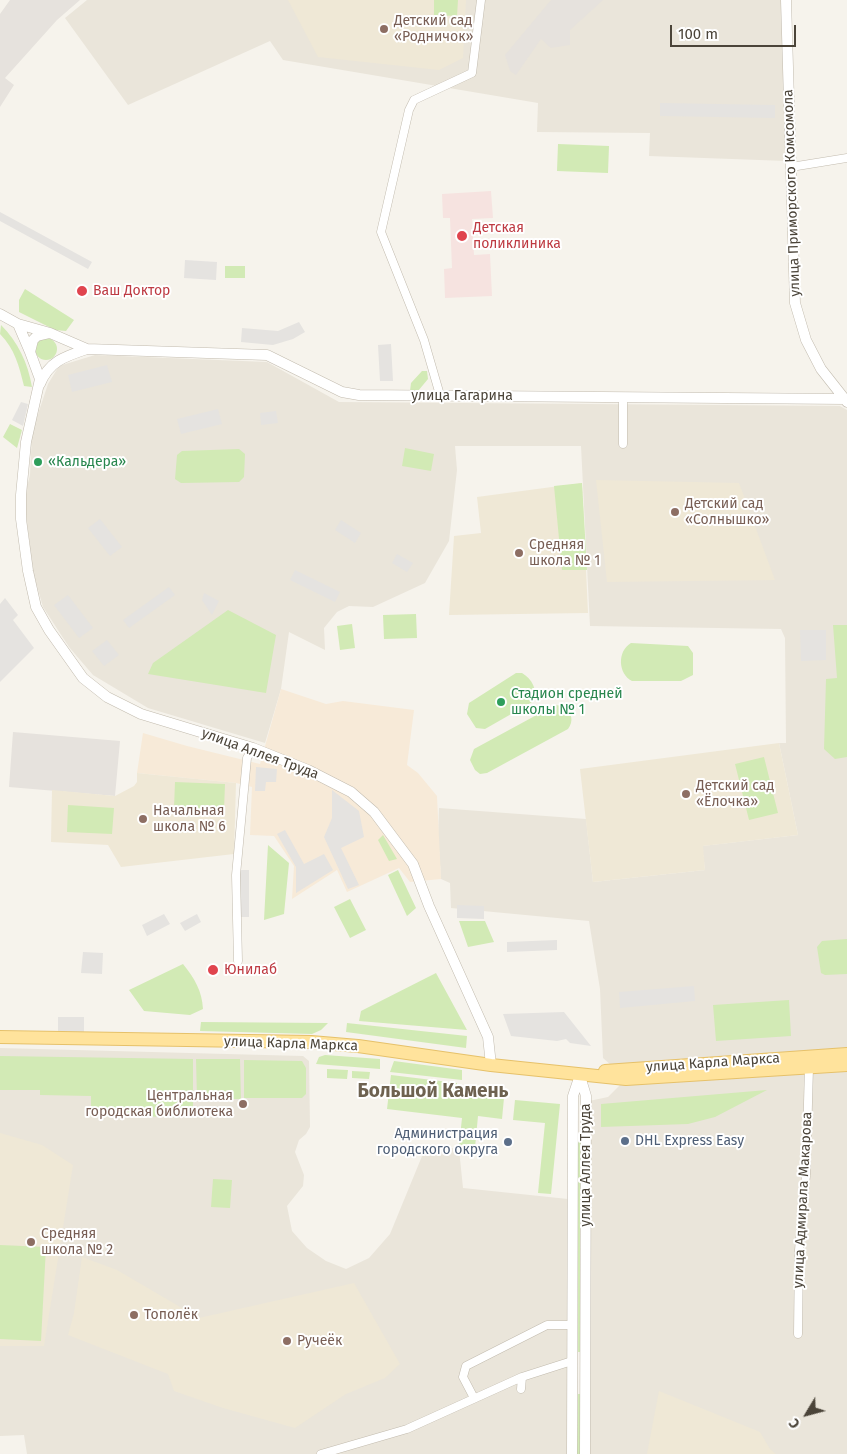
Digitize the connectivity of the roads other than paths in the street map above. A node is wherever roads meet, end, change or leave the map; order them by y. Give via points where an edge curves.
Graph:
1 (481, 0) edge
2 (786, 0) edge
3 (847, 158) edge
4 (791, 167) junction
5 (0, 314) edge
6 (18, 324) junction
7 (52, 335) junction
8 (87, 349) junction
9 (31, 355) junction
10 (57, 361) junction
11 (39, 388) junction
12 (440, 395) junction
13 (623, 398) junction
14 (847, 400) edge
15 (623, 444) dead end
16 (252, 748) junction
17 (238, 961) dead end
18 (0, 1037) edge
19 (847, 1054) edge
20 (847, 1064) edge
21 (491, 1066) junction
22 (808, 1067) junction
23 (580, 1074) junction
24 (572, 1325) junction
25 (798, 1334) dead end
26 (572, 1361) junction
27 (522, 1377) junction
28 (520, 1389) dead end
29 (474, 1398) junction
30 (321, 1454) edge
31 (572, 1454) edge
32 (585, 1454) edge

1 - 12 street via 472,73 414,100 409,110 381,232 424,340
2 - 4 street, улица Приморского Комсомола
3 - 4 street
4 - 14 street, улица Приморского Комсомола via 793,280 798,314 806,340 821,369
5 - 6 street
6 - 7 street
6 - 9 street
7 - 8 street
7 - 9 street via 37,336 33,340
7 - 10 street via 62,347
8 - 10 street
8 - 12 street, улица Гагарина via 267,355 342,392
9 - 10 street via 42,365
9 - 11 street via 40,379
10 - 11 street via 46,372
11 - 16 street, улица Аллея Труда via 26,442 21,495 28,571 37,610 78,671 94,688 141,714
12 - 13 street, улица Гагарина
13 - 14 street, улица Гагарина
13 - 15 street
16 - 17 street via 247,758 236,875
16 - 21 street, улица Аллея Труда via 308,770 351,792 394,836 413,864 488,1037
18 - 21 main road, улица Карла Маркса via 311,1042 415,1053
19 - 23 main road, улица Карла Маркса
20 - 22 main road, улица Карла Маркса
21 - 23 main road, улица Карла Маркса
22 - 23 main road, улица Карла Маркса via 626,1079
22 - 25 street, улица Адмирала Макарова
23 - 24 street, улица Аллея Труда via 573,1096
23 - 32 street, улица Аллея Труда via 586,1096
24 - 26 street, улица Аллея Труда
24 - 29 street via 547,1325 466,1366 463,1377
26 - 27 street
26 - 31 street, улица Аллея Труда
27 - 28 street
27 - 29 street
29 - 30 street via 407,1429

